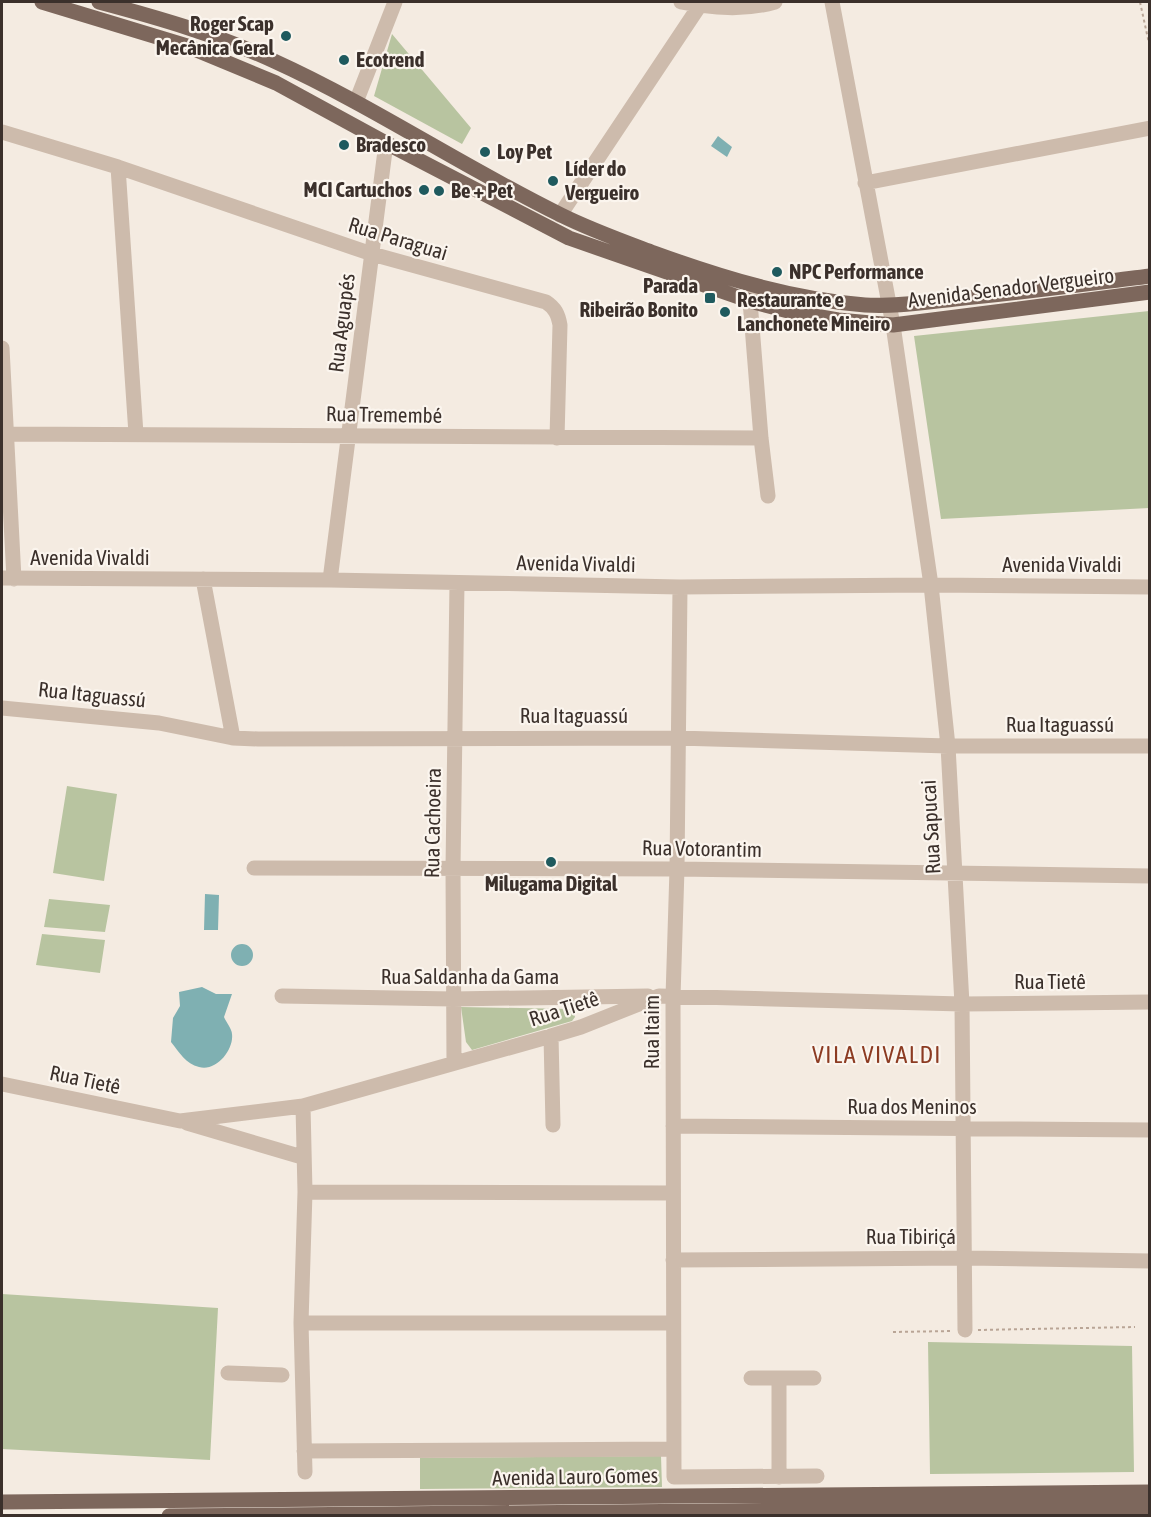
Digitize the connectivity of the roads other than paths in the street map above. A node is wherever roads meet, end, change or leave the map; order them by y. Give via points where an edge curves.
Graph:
1 (42, 2) edge
2 (99, 2) edge
3 (395, 2) edge
4 (681, 2) edge
5 (775, 2) edge
6 (832, 2) edge
7 (701, 3) edge
8 (356, 102) junction
9 (336, 115) junction
10 (1149, 128) edge
11 (2, 132) edge
12 (426, 142) junction
13 (386, 143) junction
14 (118, 167) junction
15 (865, 183) junction
16 (560, 215) junction
17 (542, 224) junction
18 (372, 254) junction
19 (1149, 276) edge
20 (751, 285) junction
21 (1149, 292) edge
22 (750, 301) junction
23 (890, 305) junction
24 (893, 325) junction
25 (2, 348) edge
26 (7, 434) junction
27 (136, 434) junction
28 (349, 436) junction
29 (557, 438) junction
30 (761, 438) junction
31 (768, 496) dead end
32 (5, 498) edge
33 (8, 579) edge
34 (203, 579) junction
35 (330, 580) junction
36 (457, 583) junction
37 (931, 585) junction
38 (680, 587) junction
39 (1149, 587) edge
40 (2, 708) edge
41 (455, 737) junction
42 (233, 738) junction
43 (677, 738) junction
44 (948, 746) junction
45 (1149, 746) edge
46 (254, 868) dead end
47 (453, 868) junction
48 (677, 869) junction
49 (954, 874) junction
50 (1149, 876) edge
51 (282, 996) dead end
52 (666, 997) junction
53 (574, 998) junction
54 (453, 999) junction
55 (1149, 1002) edge
56 (962, 1004) junction
57 (582, 1027) junction
58 (551, 1036) junction
59 (454, 1063) junction
60 (2, 1084) edge
61 (303, 1106) junction
62 (180, 1121) junction
63 (553, 1125) dead end
64 (673, 1126) junction
65 (963, 1129) junction
66 (1149, 1130) edge
67 (302, 1157) junction
68 (304, 1192) junction
69 (672, 1193) junction
70 (966, 1258) junction
71 (673, 1260) junction
72 (1149, 1261) edge
73 (301, 1323) junction
74 (673, 1323) junction
75 (965, 1330) road end
76 (228, 1372) dead end
77 (282, 1375) dead end
78 (751, 1378) dead end
79 (779, 1378) junction
80 (814, 1378) dead end
81 (674, 1449) junction
82 (304, 1451) junction
83 (305, 1472) dead end
84 (817, 1476) dead end
85 (779, 1477) junction
86 (1149, 1492) edge
87 (2, 1502) edge
88 (1149, 1507) edge
89 (169, 1515) edge

1 - 9 main road, Avenida Senador Vergueiro via 187,46 276,83
2 - 8 main road, Avenida Senador Vergueiro via 227,40
3 - 8 street
4 - 7 street
5 - 7 street via 736,8
6 - 15 street, Rua Sapucai
7 - 16 street
8 - 9 main road
8 - 12 main road, Avenida Senador Vergueiro
9 - 13 main road, Avenida Senador Vergueiro
10 - 15 street
11 - 14 street, Rua Paraguai
12 - 13 main road
12 - 16 main road, Avenida Senador Vergueiro
13 - 17 main road, Avenida Senador Vergueiro
13 - 18 street, Rua Aguapés
14 - 18 street, Rua Paraguai
14 - 27 street
15 - 23 street, Rua Sapucai
16 - 17 main road
16 - 20 main road, Avenida Senador Vergueiro
17 - 22 main road, Avenida Senador Vergueiro via 569,238
18 - 28 street, Rua Aguapés
18 - 29 street, Rua Paraguai via 553,306 560,325
19 - 23 main road, Avenida Senador Vergueiro
20 - 22 street
20 - 23 main road, Avenida Senador Vergueiro via 802,297
21 - 24 main road, Avenida Senador Vergueiro
22 - 24 main road, Avenida Senador Vergueiro via 826,318
22 - 30 street
23 - 24 street, Rua Sapucai
24 - 37 street, Rua Sapucai
25 - 26 street
26 - 27 street, Rua Tremembé
26 - 32 street
27 - 28 street, Rua Tremembé
28 - 29 street, Rua Tremembé
28 - 35 street, Rua Aguapés
29 - 30 street, Rua Tremembé
30 - 31 street
32 - 33 street
33 - 34 street, Avenida Vivaldi
34 - 35 street, Avenida Vivaldi
34 - 42 street
35 - 36 street, Avenida Vivaldi
36 - 38 street, Avenida Vivaldi
36 - 41 street, Rua Cachoeira
37 - 38 street, Avenida Vivaldi
37 - 39 street, Avenida Vivaldi
37 - 44 street, Rua Sapucai
38 - 43 street, Rua Itaim
40 - 42 street, Rua Itaguassú via 159,723
41 - 42 street, Rua Itaguassú
41 - 43 street, Rua Itaguassú
41 - 47 street, Rua Cachoeira
43 - 44 street, Rua Itaguassú
43 - 48 street, Rua Itaim
44 - 45 street, Rua Itaguassú
44 - 49 street, Rua Sapucai
46 - 47 street, Rua Votorantim
47 - 48 street, Rua Votorantim
47 - 54 street, Rua Cachoeira
48 - 49 street, Rua Votorantim
48 - 52 street, Rua Itaim
49 - 50 street, Rua Votorantim
49 - 56 street, Rua Sapucai
51 - 54 street, Rua Saldanha da Gama
52 - 53 street, Rua Saldanha da Gama
52 - 56 street, Rua Tietê
52 - 57 street, Rua Tietê
52 - 64 street, Rua Itaim
53 - 54 street, Rua Saldanha da Gama
53 - 57 street via 584,1014
54 - 59 street, Rua Cachoeira
55 - 56 street, Rua Tietê
56 - 65 street, Rua Sapucai
57 - 58 street, Rua Tietê
58 - 59 street, Rua Tietê
58 - 63 street
59 - 61 street, Rua Tietê
60 - 62 street, Rua Tietê
61 - 62 street, Rua Tietê
61 - 67 street
62 - 67 street
64 - 65 street, Rua dos Meninos
64 - 69 street, Rua Itaim
65 - 66 street, Rua dos Meninos
65 - 70 street, Rua Sapucai
67 - 68 street
68 - 69 street
68 - 73 street
69 - 71 street, Rua Itaim
70 - 71 street, Rua Tibiriçá
70 - 72 street, Rua Tibiriçá
70 - 75 street, Rua Sapucai
71 - 74 street, Rua Itaim
73 - 74 street
73 - 82 street
74 - 81 street, Rua Itaim
76 - 77 street
78 - 79 street
79 - 80 street
79 - 85 street
81 - 82 street
81 - 85 street, Rua Itaim via 674,1478
82 - 83 street
84 - 85 street
86 - 87 main road, Avenida Lauro Gomes
88 - 89 main road, Avenida Lauro Gomes

